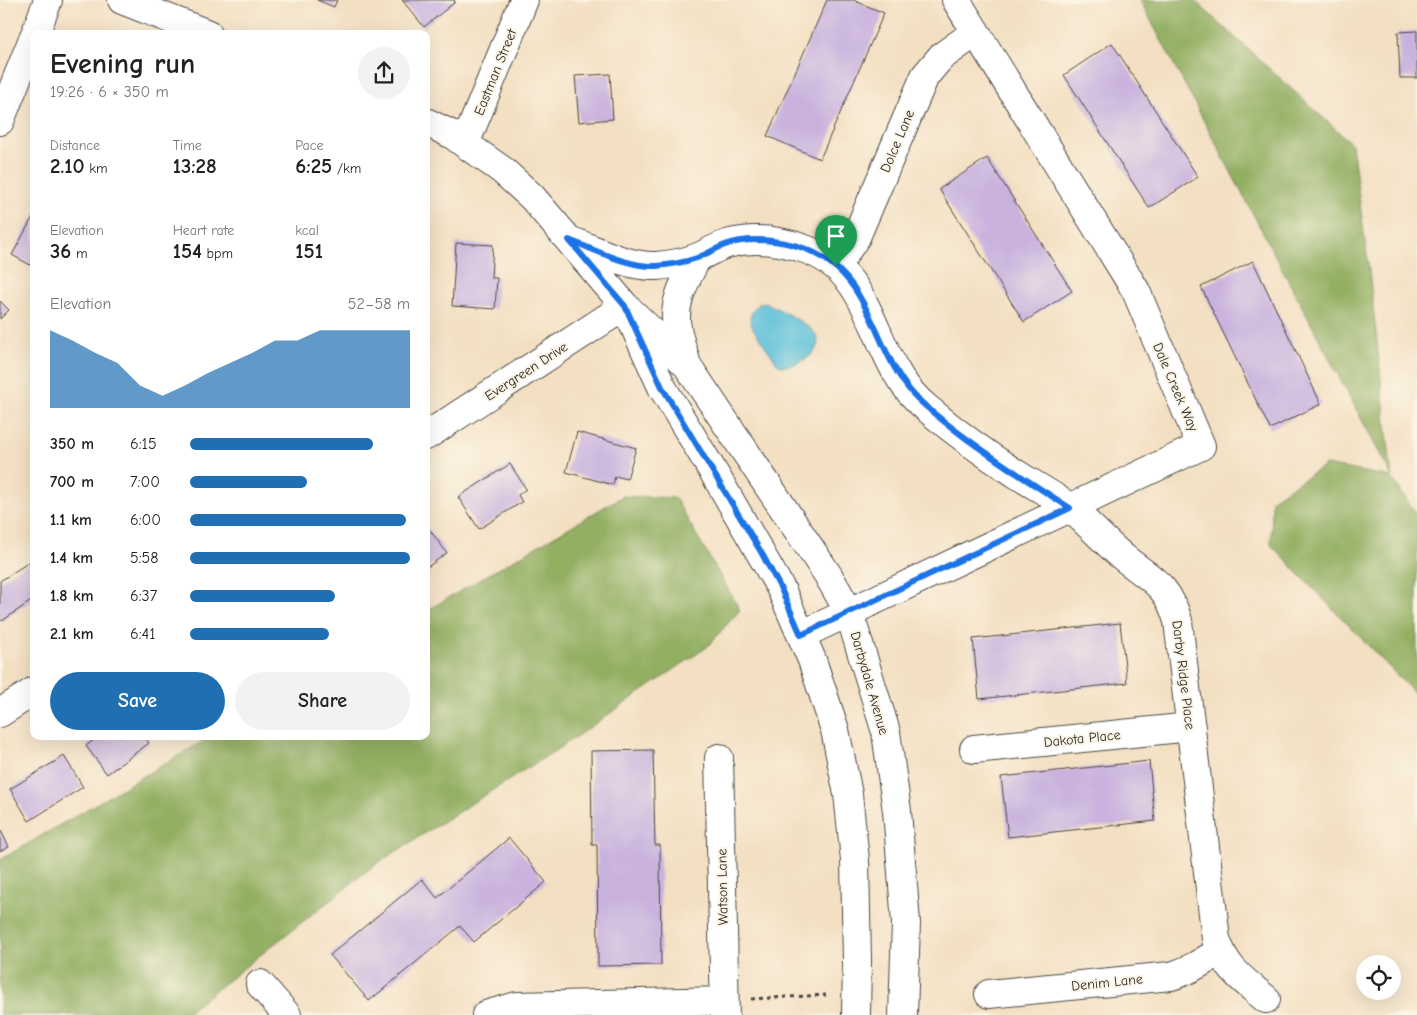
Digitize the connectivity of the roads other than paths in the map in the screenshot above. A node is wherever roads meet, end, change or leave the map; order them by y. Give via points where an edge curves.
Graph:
1 (48, 0) edge
2 (122, 0) edge
3 (524, 0) edge
4 (956, 0) edge
5 (36, 30) edge
6 (198, 30) edge
7 (976, 32) junction
8 (30, 45) edge
9 (0, 122) edge
10 (430, 124) edge
11 (466, 144) junction
12 (569, 240) junction
13 (697, 258) junction
14 (836, 266) junction
15 (625, 306) junction
16 (688, 365) junction
17 (430, 433) edge
18 (1070, 508) junction
19 (850, 612) junction
20 (801, 635) junction
21 (30, 694) edge
22 (0, 713) edge
23 (1191, 727) junction
24 (974, 749) dead end
25 (719, 758) dead end
26 (1220, 951) junction
27 (260, 984) dead end
28 (989, 994) dead end
29 (1266, 1000) dead end
30 (725, 1008) edge
31 (287, 1015) edge
32 (486, 1015) edge
33 (856, 1015) edge
34 (903, 1015) edge

1 - 5 street
2 - 6 street
3 - 11 street, Eastman Street
4 - 7 street, Dale Creek Way
7 - 14 street, Dolce Lane via 941,57 925,76 856,237
7 - 18 street, Dale Creek Way via 1136,290 1201,446
8 - 9 street
10 - 11 street, Darbydale Avenue
11 - 12 street, Darbydale Avenue via 532,197
12 - 13 street, Darby Ridge Place via 621,260 650,266
12 - 15 street, Darbydale Avenue
13 - 14 street, Darby Ridge Place via 727,244 760,240 805,249
13 - 16 street via 680,290 677,303 676,327
14 - 18 street, Darby Ridge Place via 868,308 894,368 923,404 998,462
15 - 16 street, Darbydale Avenue
15 - 17 street, Evergreen Drive
15 - 20 street, Darbydale Avenue via 662,387 761,552
16 - 19 street, Darbydale Avenue
18 - 19 street, Dale Creek Way
18 - 23 street, Darby Ridge Place via 1122,556 1150,576 1169,597 1178,621
19 - 20 street, Dale Creek Way
19 - 34 street, Darbydale Avenue via 886,732 897,811 906,924
20 - 33 street, Darbydale Avenue via 835,730 848,794 855,860
21 - 22 street
23 - 24 street, Dakota Place
23 - 26 street, Darby Ridge Place
25 - 30 street, Watson Lane
26 - 28 street, Denim Lane via 1183,973 1171,976
26 - 29 street, Darby Ridge Place via 1231,970
27 - 31 street
30 - 32 street via 517,1006

